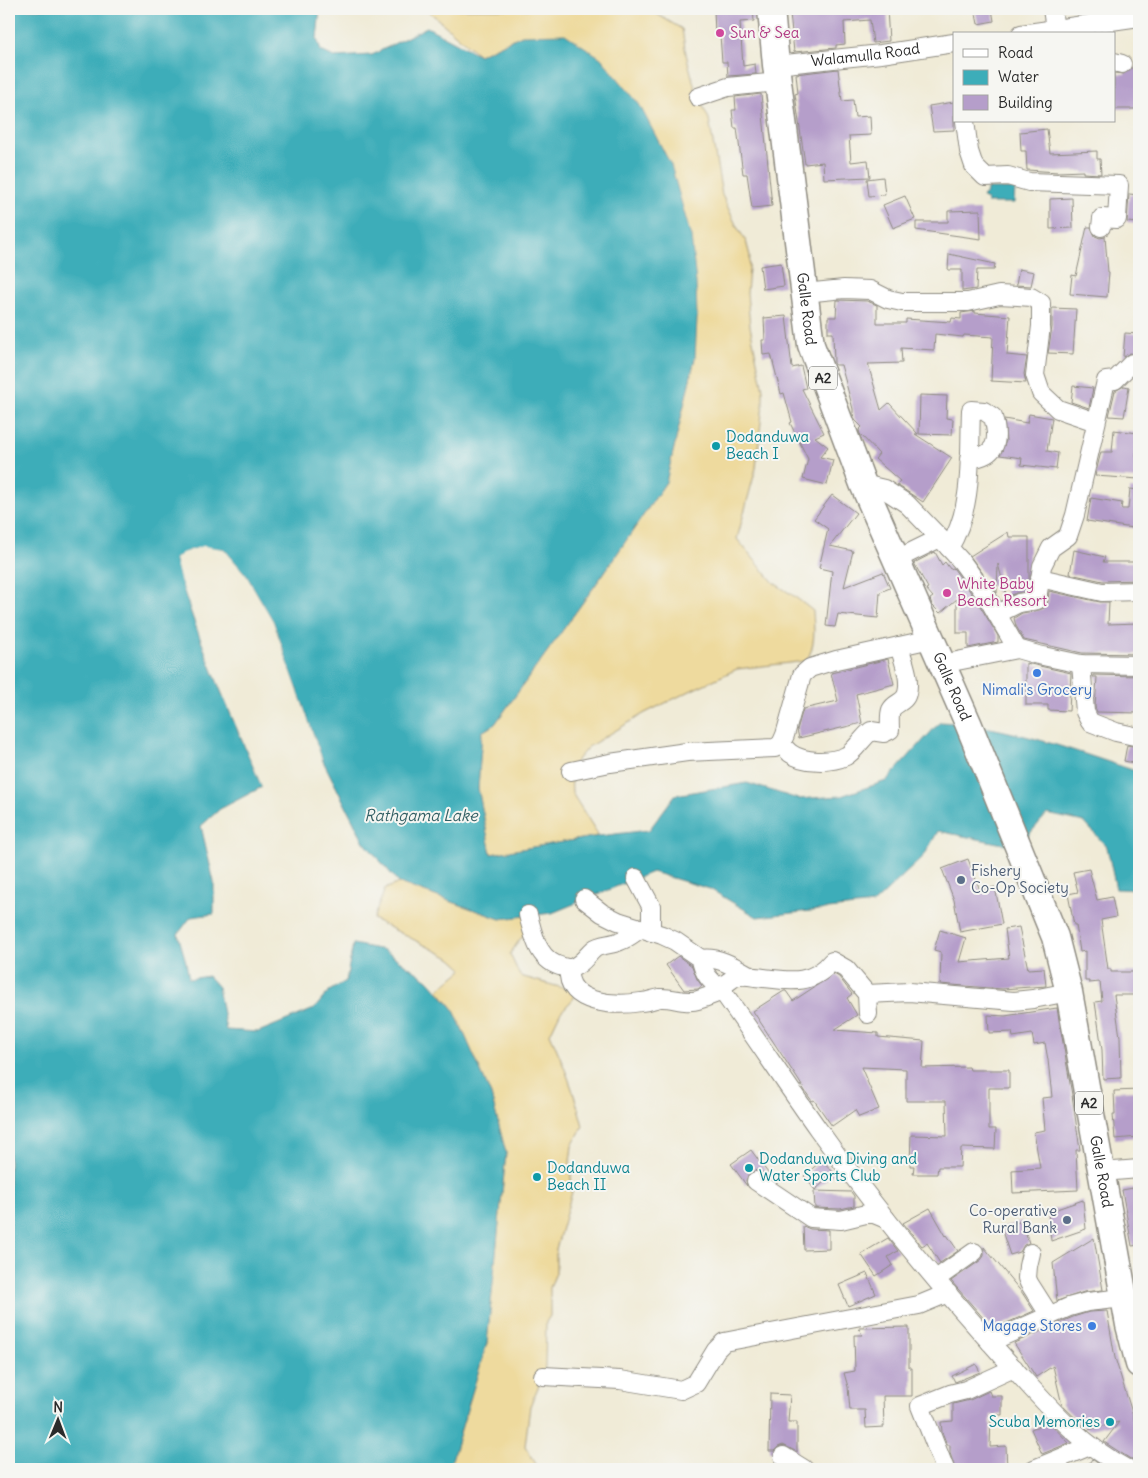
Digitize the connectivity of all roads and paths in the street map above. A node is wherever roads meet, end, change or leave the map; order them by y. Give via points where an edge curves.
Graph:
1 (771, 9) edge
2 (1052, 9) edge
3 (1096, 16) edge
4 (1139, 17) edge
5 (1065, 30) edge
6 (1043, 32) edge
7 (953, 44) edge
8 (777, 74) junction
9 (698, 97) dead end
10 (965, 122) edge
11 (1101, 227) dead end
12 (804, 293) junction
13 (1132, 363) dead end
14 (1096, 422) junction
15 (969, 459) dead end
16 (863, 484) junction
17 (944, 543) junction
18 (897, 559) junction
19 (1040, 578) junction
20 (1139, 591) edge
21 (997, 614) junction
22 (931, 639) junction
23 (899, 646) junction
24 (1017, 650) junction
25 (942, 664) junction
26 (1081, 664) junction
27 (1139, 665) edge
28 (1139, 737) edge
29 (782, 744) junction
30 (571, 771) dead end
31 (636, 878) dead end
32 (584, 899) dead end
33 (528, 915) dead end
34 (645, 930) junction
35 (701, 959) junction
36 (569, 968) junction
37 (752, 976) junction
38 (723, 992) junction
39 (1069, 992) junction
40 (867, 994) junction
41 (868, 1014) dead end
42 (1139, 1168) edge
43 (1102, 1172) junction
44 (756, 1181) dead end
45 (886, 1218) junction
46 (974, 1252) dead end
47 (1031, 1254) dead end
48 (936, 1279) junction
49 (948, 1293) junction
50 (1124, 1298) junction
51 (1050, 1316) junction
52 (990, 1342) junction
53 (1139, 1364) edge
54 (1014, 1368) junction
55 (543, 1376) dead end
56 (1090, 1446) junction
57 (783, 1456) dead end
58 (804, 1469) edge
59 (945, 1469) edge
60 (1034, 1469) edge
61 (1127, 1469) edge

1 - 8 highway, Galle Road / A2
2 - 5 street
3 - 4 street
3 - 5 street
5 - 6 street
7 - 8 street, Walamulla Road
8 - 9 street, Walamulla Road
8 - 12 highway, Galle Road / A2
10 - 11 street via 974,166 985,177 1119,185 1117,219 1102,218
12 - 14 street via 870,290 888,299 906,302 968,302 999,295 1031,297 1041,303 1036,375 1041,393 1058,409
12 - 16 highway, Galle Road / A2 via 811,345
13 - 14 street via 1115,380 1106,382
14 - 19 street via 1068,536 1051,548
15 - 17 street via 968,500 958,533
16 - 17 street via 884,489 907,504
16 - 18 highway, Galle Road / A2
17 - 18 street
17 - 21 street via 962,562
18 - 22 highway, Galle Road / A2
19 - 20 street via 1102,592
19 - 21 street via 1037,600 1019,603
21 - 24 street
22 - 23 street
22 - 25 highway, Galle Road / A2
23 - 29 street via 810,668 802,675
23 - 29 street via 908,676 907,693 902,702 890,711 890,730 884,733 871,731 847,755 822,762 801,758
24 - 25 street
24 - 26 street
25 - 39 highway, Galle Road / A2 via 1055,937
26 - 27 street
26 - 28 street via 1085,712 1090,722
29 - 30 street via 775,748 687,752
31 - 34 street via 651,906
32 - 34 street via 602,913
33 - 36 street via 542,953 548,960
34 - 35 street via 675,941
34 - 36 street via 594,949 585,961
35 - 37 street via 719,960
35 - 38 street via 708,979
36 - 38 street via 577,993 603,1002 671,998 697,1001
37 - 38 street via 736,977 725,984
37 - 40 street via 802,980 816,976 832,961 846,968
38 - 45 street via 819,1130
39 - 40 street via 1014,1000 909,992
39 - 43 highway, Galle Road / A2
40 - 41 street
42 - 43 street
43 - 50 highway, Galle Road / A2
44 - 45 street via 811,1218 841,1220 874,1214
45 - 48 street
46 - 48 street
47 - 51 street via 1027,1278
48 - 49 street
49 - 52 street
49 - 55 street via 919,1305 724,1342 696,1383 681,1390 620,1380
50 - 51 street via 1087,1302
50 - 53 highway, Galle Road / A2
51 - 52 street
52 - 54 street
54 - 56 street
54 - 59 street via 920,1406
56 - 60 street
56 - 61 street
57 - 58 street

